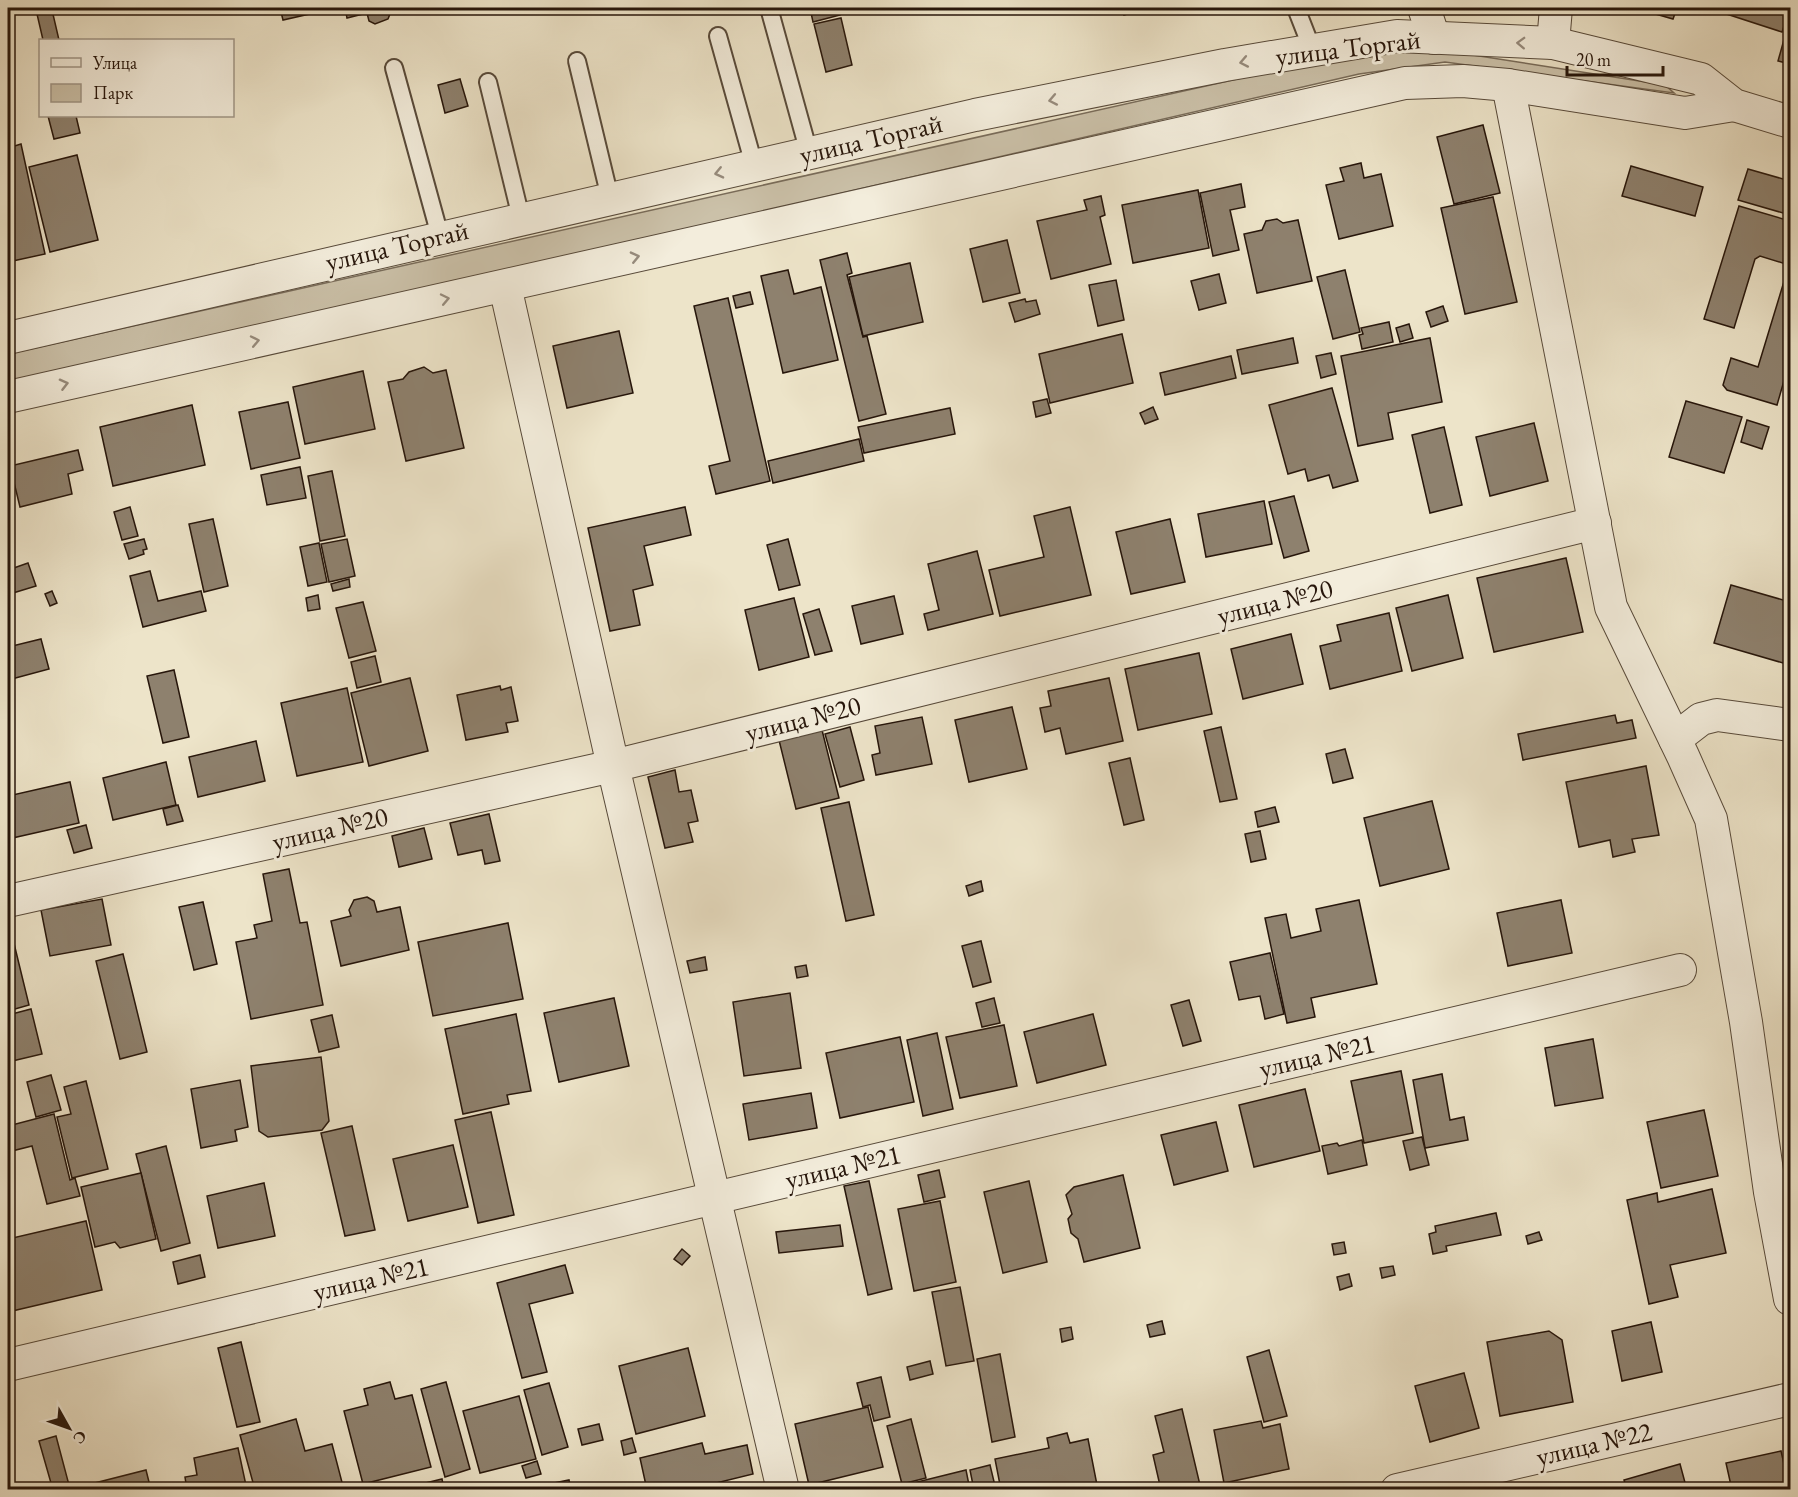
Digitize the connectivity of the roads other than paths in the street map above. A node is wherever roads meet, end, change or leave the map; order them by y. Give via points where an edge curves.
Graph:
1 (769, 8) edge
2 (1296, 8) edge
3 (1424, 8) edge
4 (1556, 8) edge
5 (718, 36) dead end
6 (1434, 38) junction
7 (1553, 43) junction
8 (1312, 49) junction
9 (577, 61) dead end
10 (394, 68) dead end
11 (488, 82) dead end
12 (1508, 85) junction
13 (1734, 105) junction
14 (1791, 122) edge
15 (809, 153) junction
16 (754, 165) junction
17 (610, 198) junction
18 (521, 218) junction
19 (440, 236) junction
20 (505, 286) junction
21 (8, 338) edge
22 (8, 398) edge
23 (1595, 523) junction
24 (1791, 725) edge
25 (1675, 739) junction
26 (613, 766) junction
27 (8, 901) edge
28 (1680, 970) dead end
29 (715, 1197) junction
30 (1791, 1299) edge
31 (8, 1365) edge
32 (1791, 1399) edge
33 (783, 1490) edge
34 (1397, 1490) edge

1 - 15 lane
2 - 8 lane
3 - 6 street
4 - 7 street
5 - 16 lane
7 -> 6 street, улица Торгай
6 - 8 street, улица Торгай via 1397,36
7 - 13 street, улица Торгай via 1701,79
8 -> 15 street, улица Торгай via 975,115
9 - 17 lane
10 - 19 lane
11 - 18 lane
12 - 13 street, улица Торгай via 1685,113
20 -> 12 street, улица Торгай via 1405,83 1463,81
12 - 23 street
13 - 14 street, улица Торгай
15 - 16 street, улица Торгай
16 -> 17 street, улица Торгай
17 - 18 street, улица Торгай
18 - 19 street, улица Торгай
19 - 21 street, улица Торгай
22 -> 20 street, улица Торгай
20 - 26 street
23 - 25 street via 1611,607
23 - 26 street, улица №20
24 - 25 street via 1717,715 1701,719
25 - 30 street via 1711,819 1770,1192
26 - 27 street, улица №20
26 - 29 street
28 - 29 street, улица №21
29 - 31 street, улица №21
29 - 33 street
32 - 34 street, улица №22

